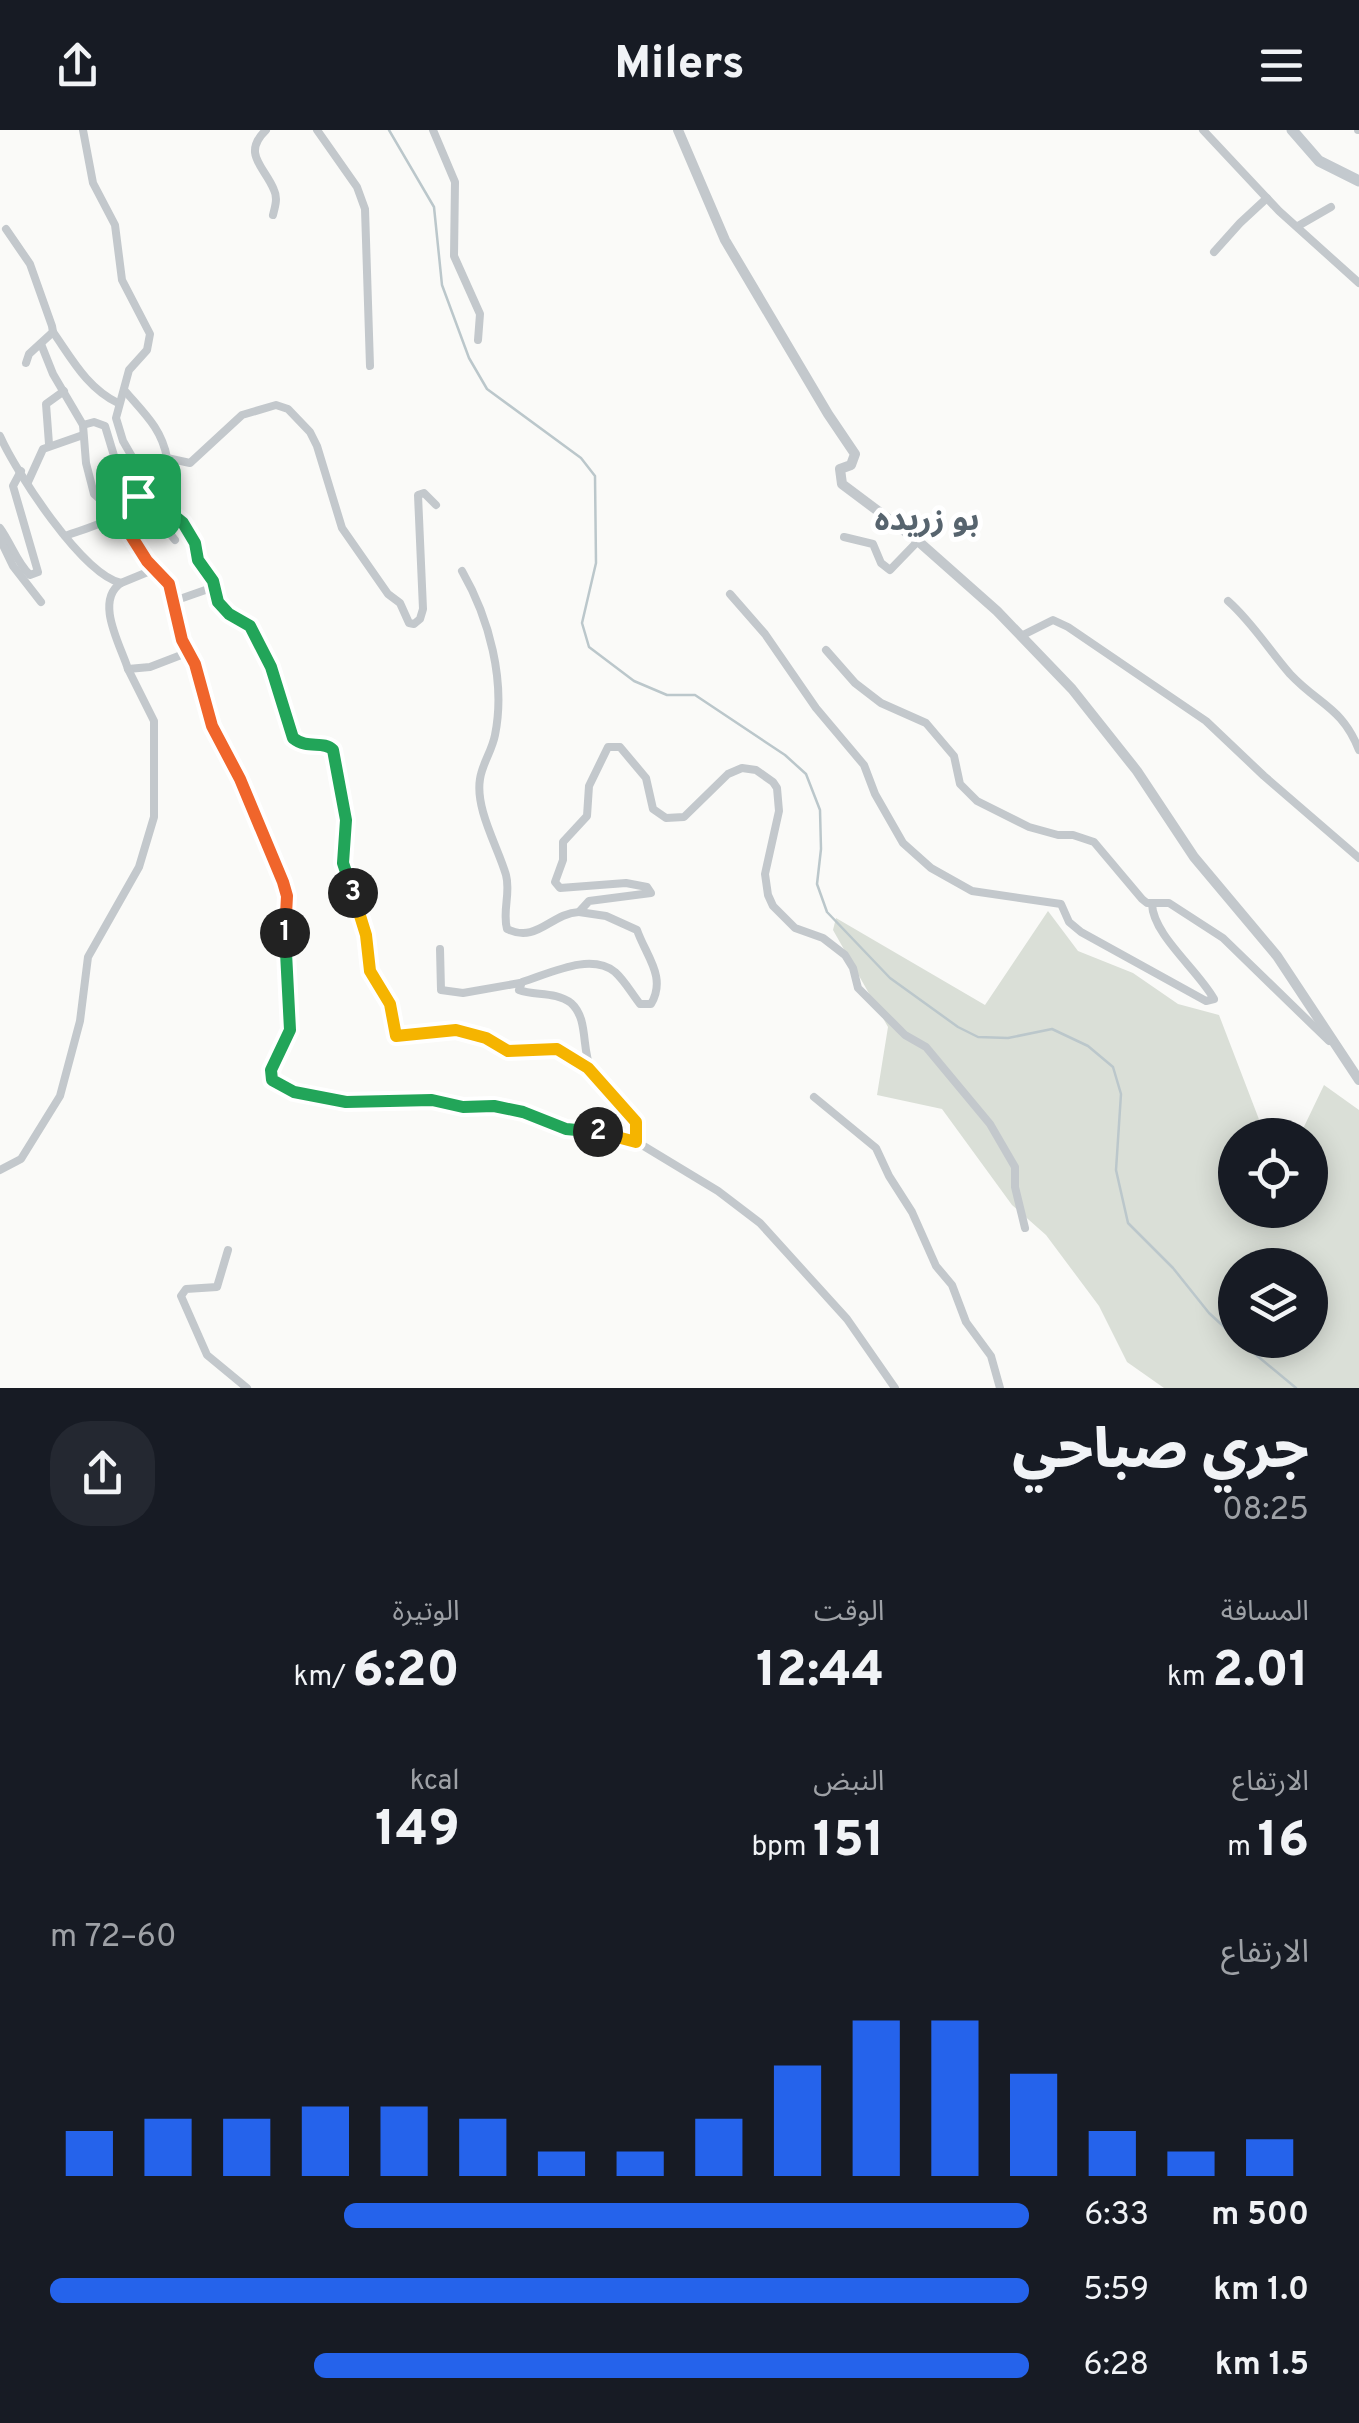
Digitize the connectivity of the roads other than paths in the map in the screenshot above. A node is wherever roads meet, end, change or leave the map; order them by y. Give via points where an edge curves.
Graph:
1 (84, 130) edge
2 (266, 130) edge
3 (318, 130) edge
4 (433, 130) edge
5 (678, 130) edge
6 (1203, 130) edge
7 (1292, 130) edge
8 (1359, 181) edge
9 (1268, 198) junction
10 (1331, 207) dead end
11 (273, 215) dead end
12 (1298, 226) junction
13 (6, 229) dead end
14 (1214, 252) dead end
15 (1359, 283) edge
16 (52, 332) junction
17 (478, 340) dead end
18 (40, 344) junction
19 (26, 363) dead end
20 (370, 366) dead end
21 (64, 391) junction
22 (125, 391) junction
23 (118, 403) junction
24 (83, 430) junction
25 (0, 436) edge
26 (49, 444) junction
27 (167, 458) junction
28 (137, 462) junction
29 (21, 471) junction
30 (28, 482) junction
31 (122, 482) junction
32 (138, 496) junction
33 (100, 500) junction
34 (436, 504) dead end
35 (118, 515) junction
36 (0, 528) edge
37 (65, 536) junction
38 (844, 537) dead end
39 (0, 539) edge
40 (175, 540) dead end
41 (918, 541) junction
42 (155, 569) junction
43 (462, 571) dead end
44 (121, 583) junction
45 (214, 587) junction
46 (730, 594) dead end
47 (174, 601) junction
48 (1228, 601) dead end
49 (41, 602) dead end
50 (1021, 636) junction
51 (826, 650) dead end
52 (188, 652) junction
53 (128, 669) junction
54 (1359, 750) edge
55 (1359, 858) edge
56 (1152, 904) junction
57 (579, 912) junction
58 (440, 949) dead end
59 (520, 984) junction
60 (1332, 1044) junction
61 (595, 1077) junction
62 (1359, 1080) edge
63 (814, 1097) dead end
64 (636, 1142) junction
65 (0, 1170) edge
66 (1025, 1228) dead end
67 (228, 1250) dead end
68 (248, 1388) edge
69 (895, 1388) edge
70 (1000, 1388) edge

1 - 22 street via 94,183 115,225 120,271 150,334
2 - 11 street via 254,148 275,192
3 - 20 street via 357,187 364,209
4 - 17 street via 455,182 454,256 480,314
5 - 41 street via 726,240 855,454 840,469 842,484
6 - 9 street
7 - 8 main road via 1319,161
9 - 12 street
9 - 14 street
10 - 12 street
12 - 15 street
13 - 16 street via 30,264
16 - 18 street
16 - 23 street via 74,366
18 - 19 street
18 - 21 street
21 - 24 street
21 - 26 street via 46,404
22 - 23 street
22 - 27 street via 157,426
23 - 28 street via 120,435
24 - 26 street
24 - 31 street via 96,422 106,426
24 - 33 street via 90,482
25 - 29 street
26 - 30 street
27 - 28 street
27 - 34 street via 190,463 242,415 276,405 288,409 317,446 342,528 414,624 424,590 418,495
28 - 32 street via 146,481
29 - 30 street
29 - 36 street via 13,486 38,572 23,568
30 - 37 street
31 - 32 street
31 - 33 street
32 - 35 street
32 - 40 street
32 - 45 street via 183,523
33 - 35 street
35 - 37 street
35 - 42 street
37 - 44 street via 90,566
38 - 41 street via 872,544 890,570
39 - 49 street
41 - 50 street
42 - 44 street
42 - 47 street
43 - 57 street via 486,627 497,683 494,740 479,782 506,875 508,929 538,932
44 - 53 street via 114,586 110,610
45 - 47 street
45 - 61 street via 218,602 245,621 261,646 293,738 306,746 330,746 335,754 347,826 343,863 370,971 390,1004 396,1036 456,1030 508,1051 553,1048
46 - 56 street via 864,765 903,843 931,868 972,890 1061,904 1068,922 1108,948 1206,1001 1214,999 1160,929
47 - 52 street
48 - 54 street via 1291,675 1350,728
50 - 55 street via 1053,620 1068,627 1206,722
50 - 60 street via 1137,771 1194,857 1277,956
51 - 56 street via 882,704 926,723 954,756 960,784 977,801 1029,827 1094,842
52 - 53 street
52 - 64 street via 212,726 287,896 290,1030 272,1080 294,1092 346,1102 432,1100 510,1108 566,1129
53 - 65 street via 154,721 154,817 139,867 88,958 60,1096 21,1159
56 - 60 street via 1169,903 1223,938
57 - 59 street via 637,930 656,970 659,986 651,1004 640,1004 599,964
57 - 66 street via 589,901 651,893 626,883 560,888 555,882 563,842 587,816 589,786 608,747 620,747 646,778 652,809 666,818 684,817 720,779 742,768 774,782 779,811 765,874 773,906 795,928 845,955 858,988 926,1047 990,1124 1014,1168
58 - 59 street via 441,990
59 - 61 street via 522,992 570,1003 581,1019
60 - 62 street
61 - 64 street via 633,1114
63 - 70 street via 876,1148 936,1266 948,1276 966,1322 991,1356
64 - 69 street via 760,1222 847,1319
67 - 68 street via 217,1288 186,1289 181,1296 207,1355

